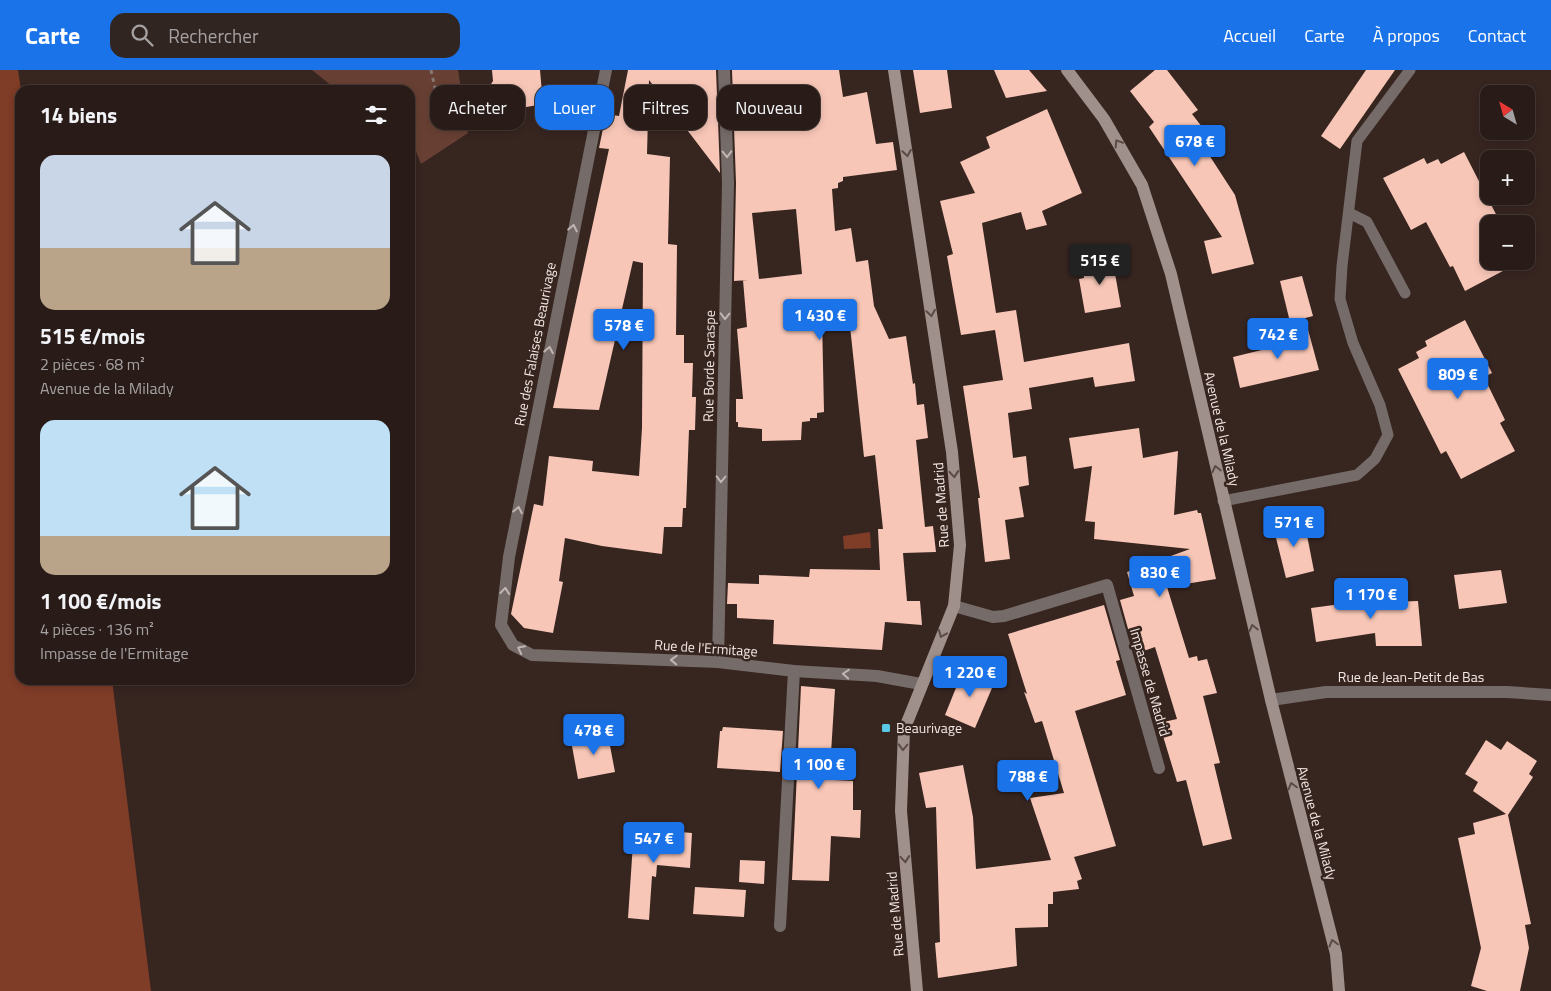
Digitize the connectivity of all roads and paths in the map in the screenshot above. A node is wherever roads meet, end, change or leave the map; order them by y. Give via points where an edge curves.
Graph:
1 (431, 70) edge
2 (606, 70) edge
3 (724, 70) edge
4 (894, 70) edge
5 (1067, 70) edge
6 (1410, 70) edge
7 (434, 85) edge
8 (1349, 213) junction
9 (1405, 293) dead end
10 (1223, 501) junction
11 (954, 606) junction
12 (501, 625) joint
13 (718, 662) junction
14 (794, 671) junction
15 (921, 684) junction
16 (1551, 695) edge
17 (1271, 700) junction
18 (1159, 768) dead end
19 (780, 926) dead end
20 (917, 991) edge
21 (1338, 991) edge

1 - 7 path
12 -> 2 street, Rue des Falaises Beaurivage via 508,558
3 -> 13 street, Rue Borde Saraspe via 728,183
4 -> 11 main road, Rue de Madrid via 952,452 960,544
10 -> 5 main road, Avenue de la Milady via 1171,274 1142,185 1104,119
6 - 8 lane via 1357,141
8 - 9 lane via 1367,222
8 - 10 lane via 1340,299 1388,435 1375,459 1357,475
17 -> 10 main road, Avenue de la Milady
11 -> 15 main road, Rue de Madrid
11 - 18 street, Impasse de Madrid via 993,617 1004,616 1107,585
13 -> 12 street, Rue de l'Ermitage via 532,655 513,645
13 - 14 street, Rue de l'Ermitage
15 -> 14 street, Rue de l'Ermitage via 877,676
14 - 19 street
15 -> 20 main road, Rue de Madrid via 904,730 901,811
16 - 17 street, Rue de Jean-Petit de Bas via 1326,692
21 -> 17 main road, Avenue de la Milady via 1336,954

